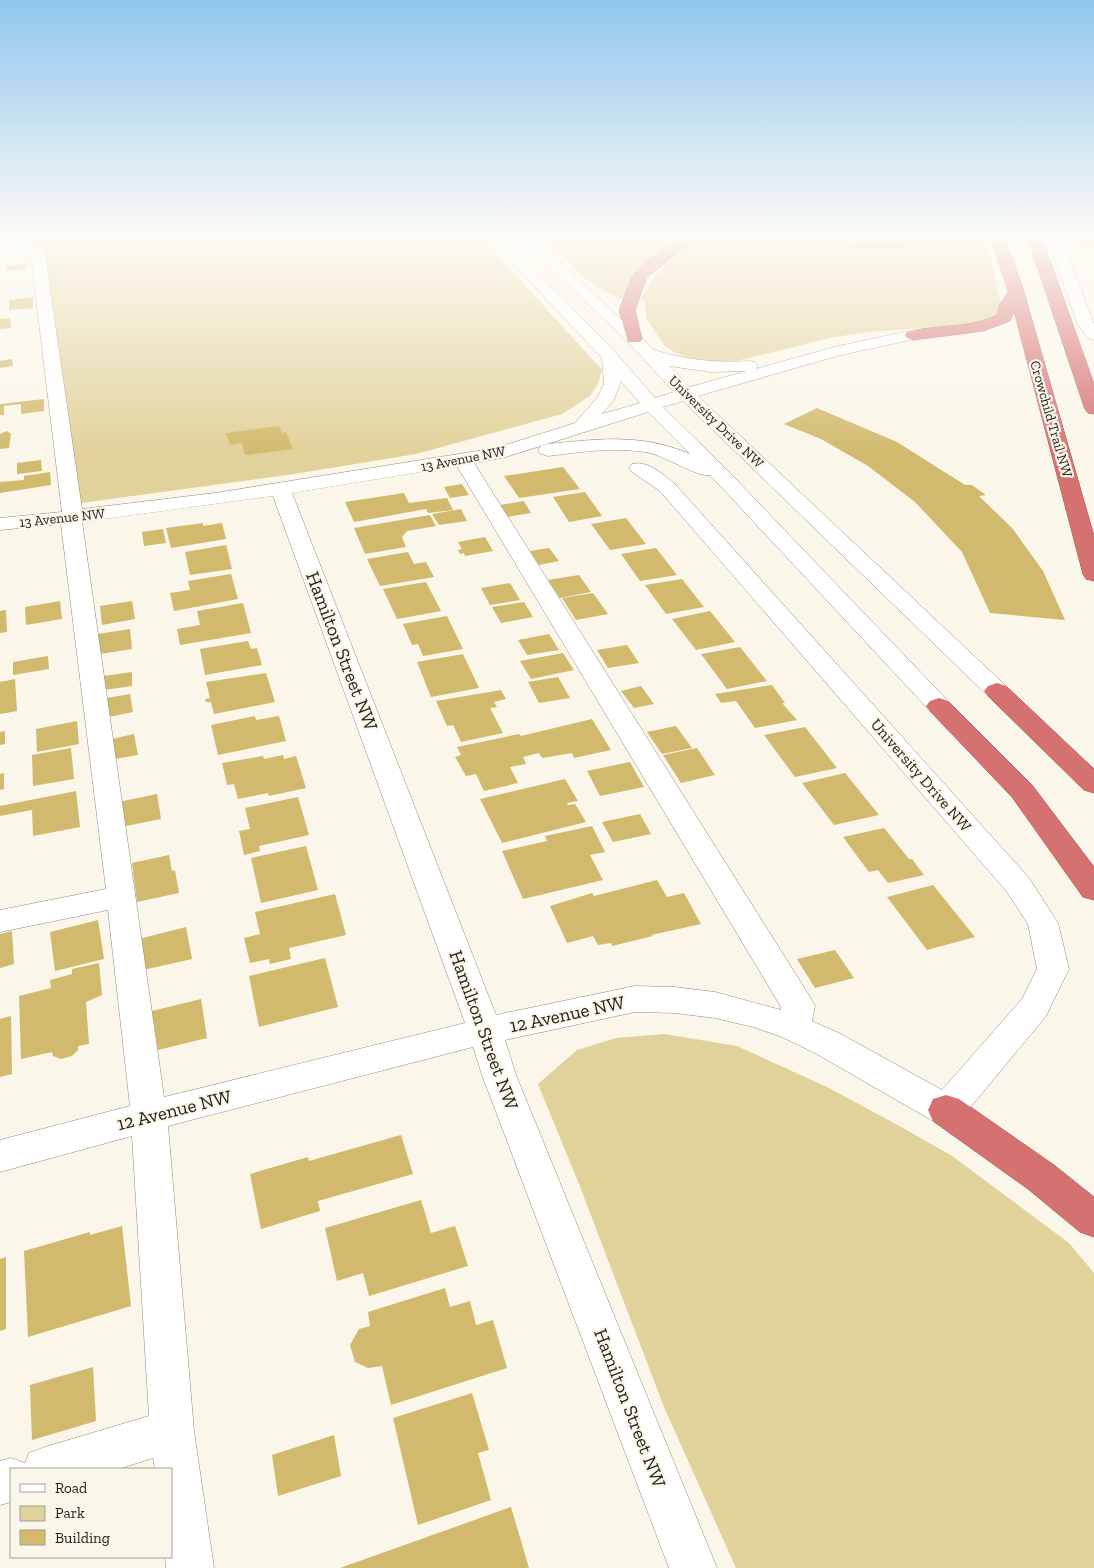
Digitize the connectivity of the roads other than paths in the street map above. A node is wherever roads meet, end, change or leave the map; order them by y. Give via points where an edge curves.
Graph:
1 (45, 308) edge
2 (563, 308) edge
3 (601, 308) edge
4 (628, 308) edge
5 (1007, 308) edge
6 (1020, 308) edge
7 (1059, 308) edge
8 (1080, 308) edge
9 (913, 335) joint
10 (1094, 335) edge
11 (634, 339) junction
12 (647, 353) junction
13 (610, 358) junction
14 (793, 364) junction
15 (686, 394) junction
16 (651, 405) junction
17 (1094, 409) edge
18 (580, 428) junction
19 (499, 453) junction
20 (463, 460) junction
21 (640, 468) dead end
22 (723, 477) junction
23 (281, 490) junction
24 (72, 517) junction
25 (0, 524) edge
26 (1094, 574) edge
27 (997, 691) joint
28 (939, 706) joint
29 (1094, 784) edge
30 (1094, 889) edge
31 (122, 896) junction
32 (0, 921) edge
33 (794, 1028) junction
34 (485, 1031) junction
35 (946, 1110) junction
36 (149, 1116) junction
37 (0, 1156) edge
38 (1094, 1220) edge
39 (172, 1431) junction
40 (48, 1468) edge
41 (190, 1568) edge
42 (693, 1568) edge

1 - 24 street
2 - 13 street, University Drive NW
3 - 11 street, University Drive NW
4 - 11 highway
5 - 9 highway via 1004,318 985,327
6 - 26 highway, Crowchild Trail NW
7 - 17 highway
8 - 10 street
9 - 14 street, 13 Avenue NW
11 - 12 street, University Drive NW
12 - 14 street via 694,366 727,368
12 - 15 street, University Drive NW
13 - 16 street, University Drive NW
13 - 18 street via 612,384 605,400
14 - 15 street, 13 Avenue NW
15 - 16 street, 13 Avenue NW
15 - 27 street, University Drive NW
16 - 18 street, 13 Avenue NW
16 - 22 street, University Drive NW
18 - 19 street, 13 Avenue NW
19 - 20 street, 13 Avenue NW
19 - 22 street via 623,444 646,446
20 - 23 street, 13 Avenue NW
20 - 33 street via 798,1006
21 - 35 street, University Drive NW via 668,487 1018,885 1043,923 1053,969 1034,1007
22 - 28 street, University Drive NW
23 - 24 street, 13 Avenue NW
23 - 34 street, Hamilton Street NW
24 - 25 street, 13 Avenue NW
24 - 31 street
27 - 29 highway
28 - 30 highway via 1022,791
31 - 32 street
31 - 36 street
33 - 34 street, 12 Avenue NW via 715,1005 635,999
33 - 35 street, 12 Avenue NW
34 - 36 street, 12 Avenue NW
34 - 42 street, Hamilton Street NW via 499,1075
35 - 38 highway via 1034,1172
36 - 37 street, 12 Avenue NW
36 - 39 street
39 - 40 street
39 - 41 street

